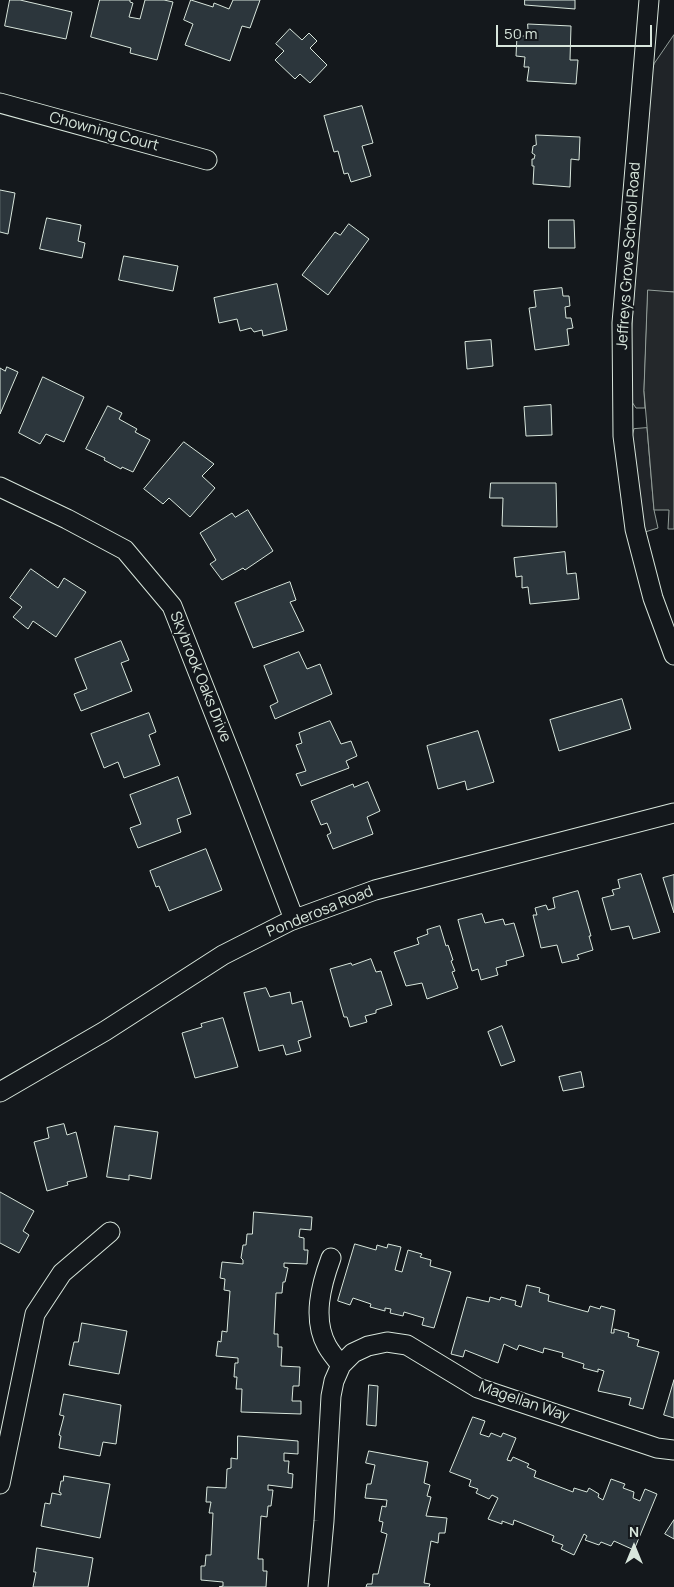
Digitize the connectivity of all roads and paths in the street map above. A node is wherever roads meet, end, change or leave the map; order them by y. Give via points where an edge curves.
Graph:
1 (649, 0) edge
2 (0, 103) edge
3 (207, 160) dead end
4 (0, 487) edge
5 (674, 655) edge
6 (674, 813) edge
7 (294, 919) junction
8 (0, 1092) edge
9 (110, 1232) dead end
10 (331, 1258) dead end
11 (341, 1365) junction
12 (674, 1450) edge
13 (0, 1484) edge
14 (318, 1587) edge

1 - 5 street, Jeffreys Grove School Road via 622,323 623,436 635,530 653,598
2 - 3 street, Chowning Court
4 - 7 street, Skybrook Oaks Drive via 125,550 172,606
6 - 7 street, Ponderosa Road via 375,890
7 - 8 street, Ponderosa Road via 223,955 105,1031
9 - 13 street via 62,1273 34,1314
10 - 11 street via 320,1292 321,1327 326,1345
11 - 12 street, Magellan Way via 353,1353 368,1346 387,1342 408,1345 478,1388 657,1448
11 - 14 street via 331,1396

